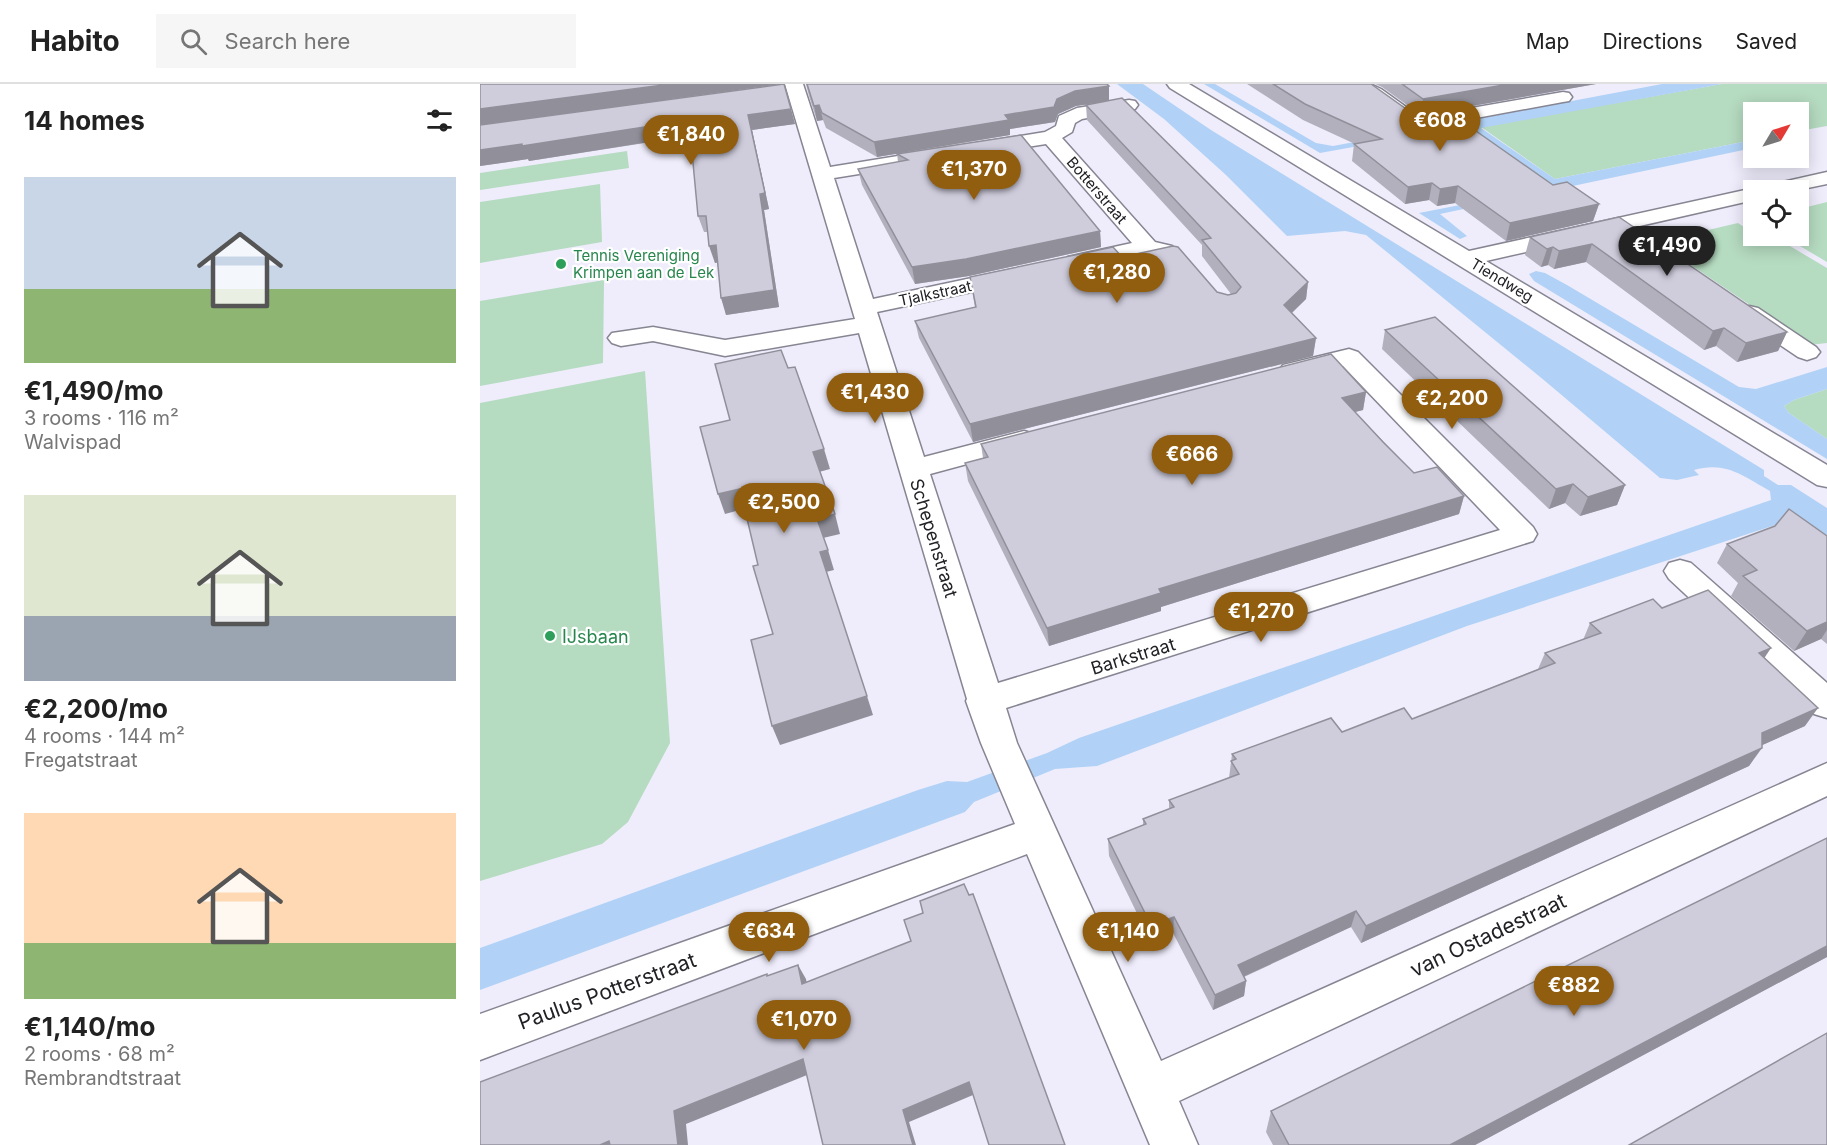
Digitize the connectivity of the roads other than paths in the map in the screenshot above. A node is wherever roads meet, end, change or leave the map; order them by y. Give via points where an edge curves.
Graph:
1 (1176, 84) edge
2 (1355, 84) edge
3 (795, 88) edge
4 (1563, 97) dead end
5 (1129, 105) edge
6 (1052, 137) junction
7 (822, 174) junction
8 (1827, 178) edge
9 (1809, 182) edge
10 (1743, 196) edge
11 (1619, 224) junction
12 (1645, 242) edge
13 (1147, 247) junction
14 (1187, 257) edge
15 (1466, 259) junction
16 (1732, 302) edge
17 (866, 316) junction
18 (621, 338) dead end
19 (1807, 352) dead end
20 (1266, 378) edge
21 (1048, 434) edge
22 (913, 469) junction
23 (1827, 478) edge
24 (1680, 571) dead end
25 (984, 701) junction
26 (1827, 704) edge
27 (1827, 779) edge
28 (1031, 820) junction
29 (480, 1037) edge
30 (1150, 1090) junction
31 (1174, 1145) edge

1 - 15 street, Tiendweg
2 - 4 street via 1375,93 1417,123
3 - 7 street, Schepenstraat
5 - 6 street via 1077,114 1066,120 1065,129
6 - 7 street
6 - 13 street, Botterstraat
7 - 17 street, Schepenstraat
8 - 9 street
10 - 11 street
11 - 12 street
11 - 15 street
13 - 14 street
13 - 17 street, Tjalkstraat via 1048,268
15 - 23 street, Tiendweg
16 - 19 street
17 - 18 street via 725,348 653,334
17 - 22 street, Schepenstraat
20 - 25 street, Barkstraat via 1349,357 1522,534
21 - 22 street
22 - 25 street, Schepenstraat
24 - 26 street
25 - 28 street, Schepenstraat
27 - 30 street, van Ostadestraat
28 - 29 street, Paulus Potterstraat
28 - 30 street, Schepenstraat
30 - 31 street, Schepenstraat

